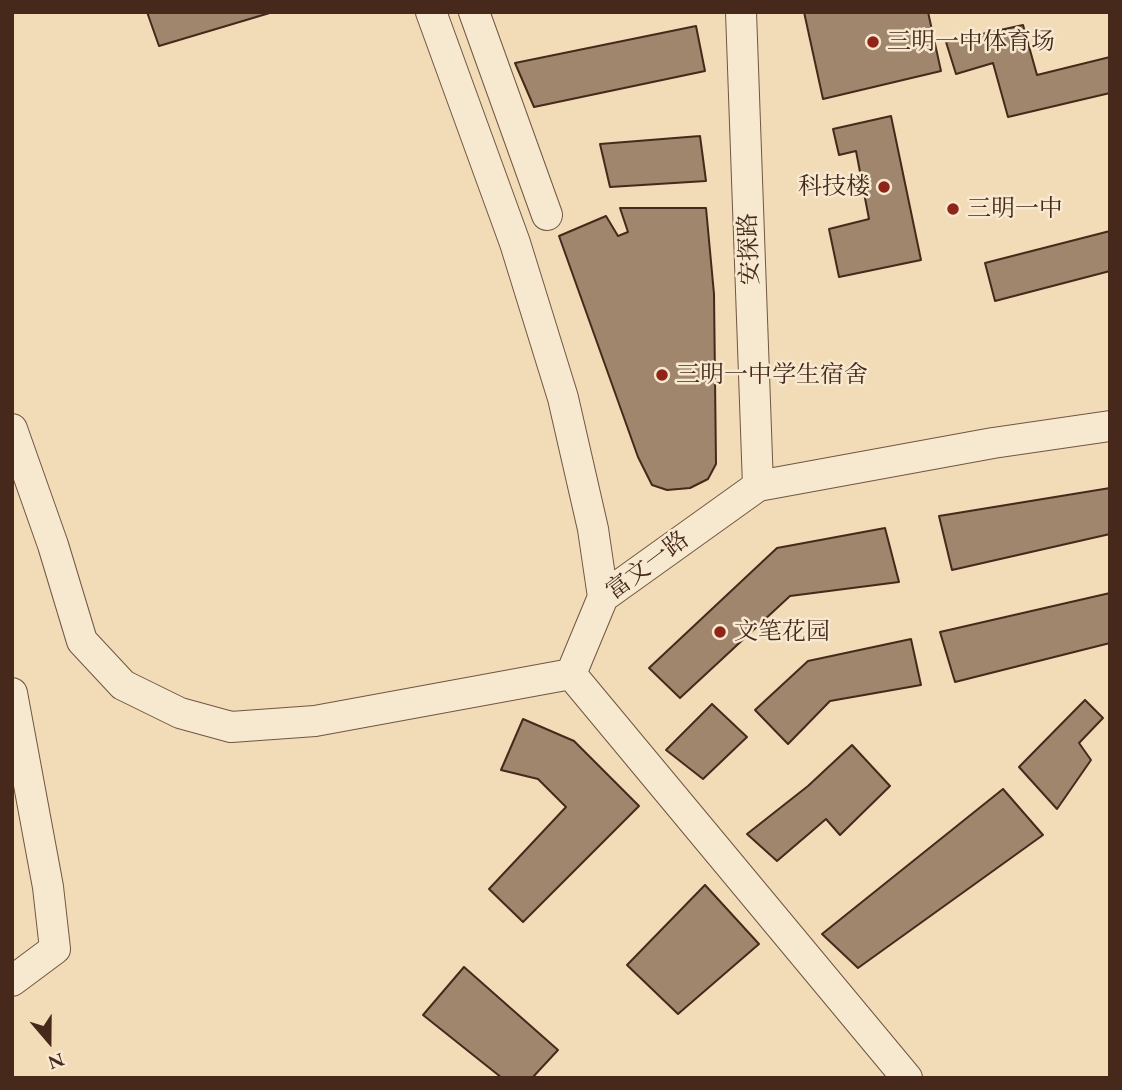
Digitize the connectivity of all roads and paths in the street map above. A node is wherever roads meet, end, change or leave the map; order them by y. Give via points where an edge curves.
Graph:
1 (431, 12) edge
2 (474, 12) edge
3 (741, 12) edge
4 (547, 215) dead end
5 (1110, 426) edge
6 (12, 429) edge
7 (758, 486) junction
8 (603, 597) junction
9 (571, 674) junction
10 (12, 693) edge
11 (12, 981) edge
12 (907, 1078) edge

1 - 8 street via 515,243 563,397 593,529
2 - 4 street
3 - 7 street, 安探路
5 - 7 street, 富文一路
6 - 9 street via 82,641 123,685 180,713 231,727 315,721
7 - 8 street, 富文一路
8 - 9 street, 富文一路
9 - 12 street
10 - 11 street via 55,949

